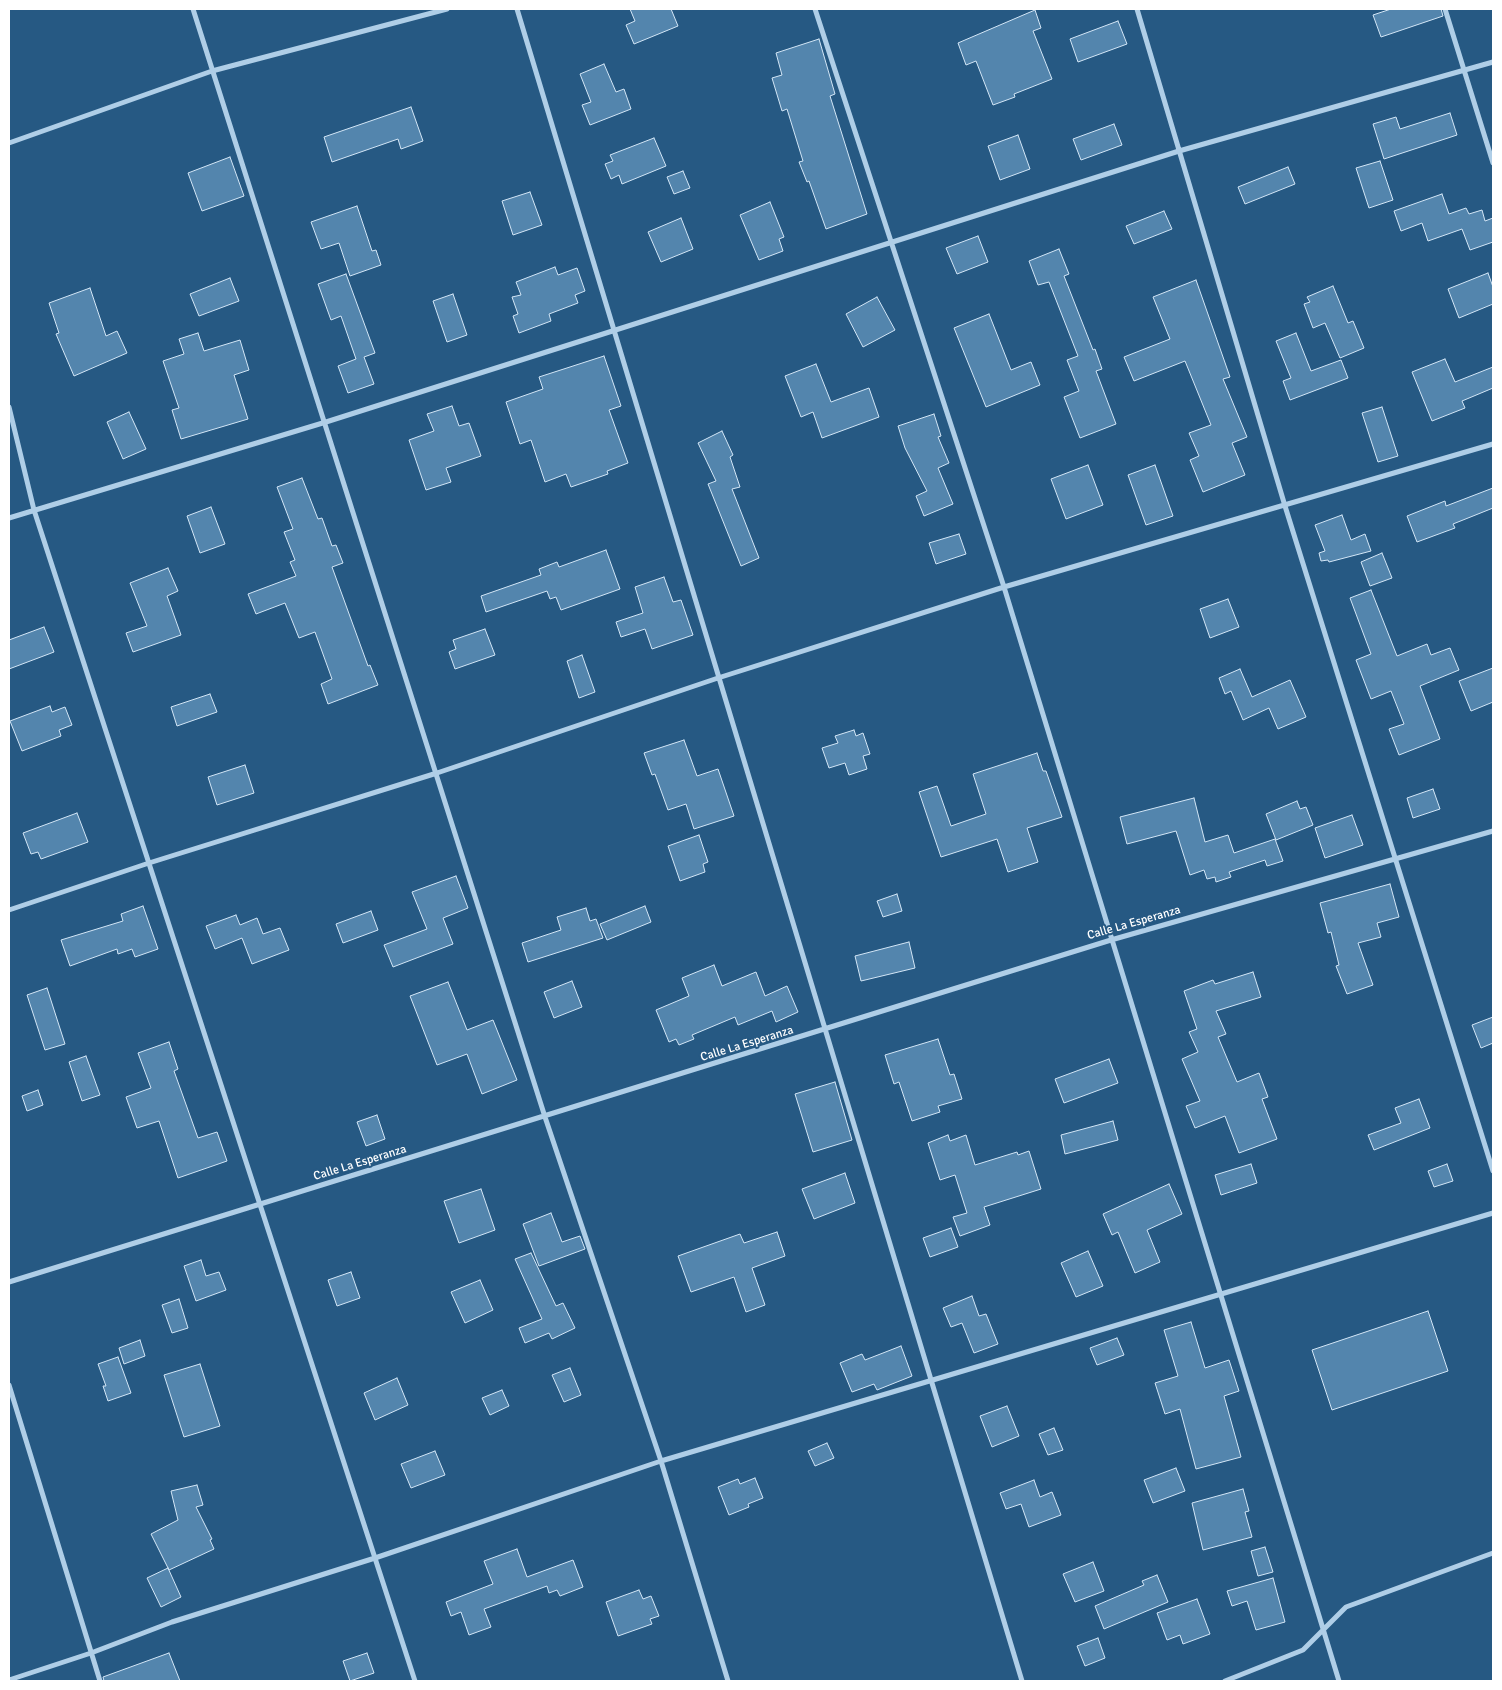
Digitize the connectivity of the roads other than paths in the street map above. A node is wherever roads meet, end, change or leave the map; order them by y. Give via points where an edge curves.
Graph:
1 (193, 9) edge
2 (447, 9) edge
3 (517, 9) edge
4 (814, 9) edge
5 (1137, 9) edge
6 (1445, 9) edge
7 (1493, 62) edge
8 (212, 71) junction
9 (1465, 71) junction
10 (9, 143) edge
11 (1179, 151) junction
12 (1493, 163) edge
13 (892, 244) junction
14 (614, 330) junction
15 (9, 408) edge
16 (326, 422) junction
17 (1493, 444) edge
18 (1285, 506) junction
19 (34, 510) junction
20 (9, 518) edge
21 (1004, 587) junction
22 (718, 678) junction
23 (437, 773) junction
24 (1493, 832) edge
25 (1396, 858) junction
26 (149, 862) junction
27 (9, 910) edge
28 (1112, 940) junction
29 (824, 1031) junction
30 (545, 1117) junction
31 (1493, 1171) edge
32 (260, 1204) junction
33 (1493, 1213) edge
34 (9, 1282) edge
35 (1221, 1294) junction
36 (931, 1381) junction
37 (9, 1385) edge
38 (661, 1461) junction
39 (1493, 1553) edge
40 (376, 1558) junction
41 (1322, 1629) junction
42 (91, 1654) junction
43 (9, 1680) edge
44 (100, 1681) edge
45 (415, 1681) edge
46 (728, 1681) edge
47 (1022, 1681) edge
48 (1225, 1681) edge
49 (1338, 1681) edge

1 - 8 street
2 - 8 street
3 - 14 street
4 - 13 street
5 - 11 street
6 - 9 street
7 - 9 street
8 - 10 street
8 - 16 street
9 - 11 street
9 - 12 street
11 - 13 street
11 - 18 street
13 - 14 street
13 - 21 street
14 - 16 street
14 - 22 street
15 - 19 street
16 - 19 street
16 - 23 street
17 - 18 street
18 - 21 street
18 - 25 street
19 - 20 street
19 - 26 street
21 - 22 street
21 - 28 street
22 - 23 street
22 - 29 street
23 - 26 street
23 - 30 street
24 - 25 street, Calle La Esperanza
25 - 28 street, Calle La Esperanza
25 - 31 street
26 - 27 street
26 - 32 street
28 - 29 street, Calle La Esperanza
28 - 35 street
29 - 30 street, Calle La Esperanza
29 - 36 street
30 - 32 street, Calle La Esperanza
30 - 38 street
32 - 34 street, Calle La Esperanza
32 - 40 street
33 - 35 street
35 - 36 street
35 - 41 street
36 - 38 street
36 - 47 street
37 - 42 street
38 - 40 street
38 - 46 street
39 - 41 street via 1346,1607
40 - 42 street via 172,1622
40 - 45 street
41 - 48 street via 1303,1650
41 - 49 street
42 - 43 street
42 - 44 street

